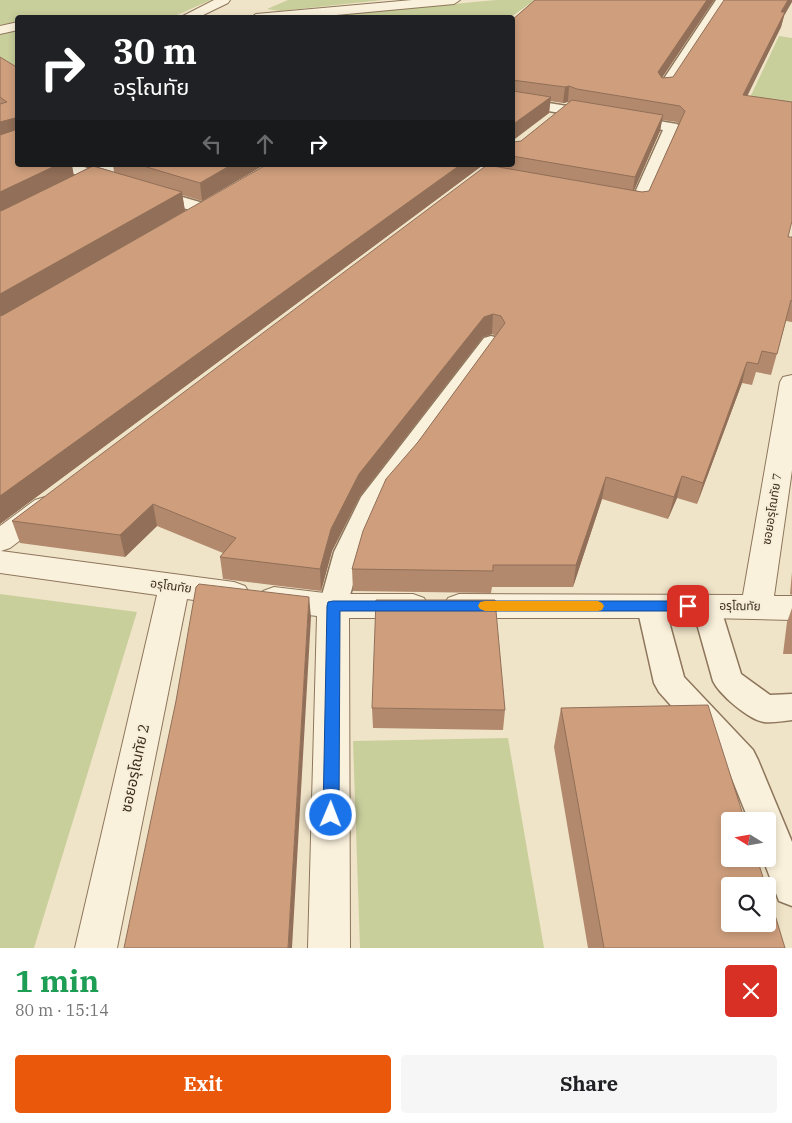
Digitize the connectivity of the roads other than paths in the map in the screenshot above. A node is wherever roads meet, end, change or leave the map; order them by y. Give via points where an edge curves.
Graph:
1 (224, 0) edge
2 (454, 0) edge
3 (722, 0) edge
4 (192, 15) edge
5 (289, 15) edge
6 (15, 27) edge
7 (0, 30) edge
8 (664, 89) edge
9 (515, 101) edge
10 (567, 109) junction
11 (551, 122) edge
12 (66, 167) edge
13 (111, 167) edge
14 (94, 176) junction
15 (60, 193) edge
16 (600, 196) edge
17 (213, 204) joint
18 (179, 224) edge
19 (491, 342) edge
20 (792, 382) edge
21 (63, 493) edge
22 (0, 540) edge
23 (0, 562) edge
24 (174, 587) junction
25 (333, 606) junction
26 (651, 606) junction
27 (706, 606) junction
28 (757, 606) junction
29 (792, 608) edge
30 (792, 707) edge
31 (762, 812) edge
32 (776, 847) edge
33 (792, 888) edge
34 (96, 948) edge
35 (329, 948) edge

1 - 4 street
2 - 5 street
3 - 8 lane
6 - 7 street
9 - 10 lane
10 - 11 street
10 - 16 lane via 672,127 640,203
12 - 14 lane
13 - 14 street
14 - 15 street
14 - 17 lane
17 - 18 street
19 - 25 lane via 374,497 348,552
20 - 28 street, ซอยอรุโณทัย 7
21 - 22 street
23 - 24 street, อรุโณทัย
24 - 25 street, อรุโณทัย
24 - 34 street, ซอยอรุโณทัย 2
25 - 26 street, อรุโณทัย
25 - 35 street
26 - 27 street, อรุโณทัย
26 - 31 lane via 670,683 741,760
27 - 28 street, อรุโณทัย
27 - 30 lane via 728,681 764,709
28 - 29 street, อรุโณทัย
32 - 33 lane

